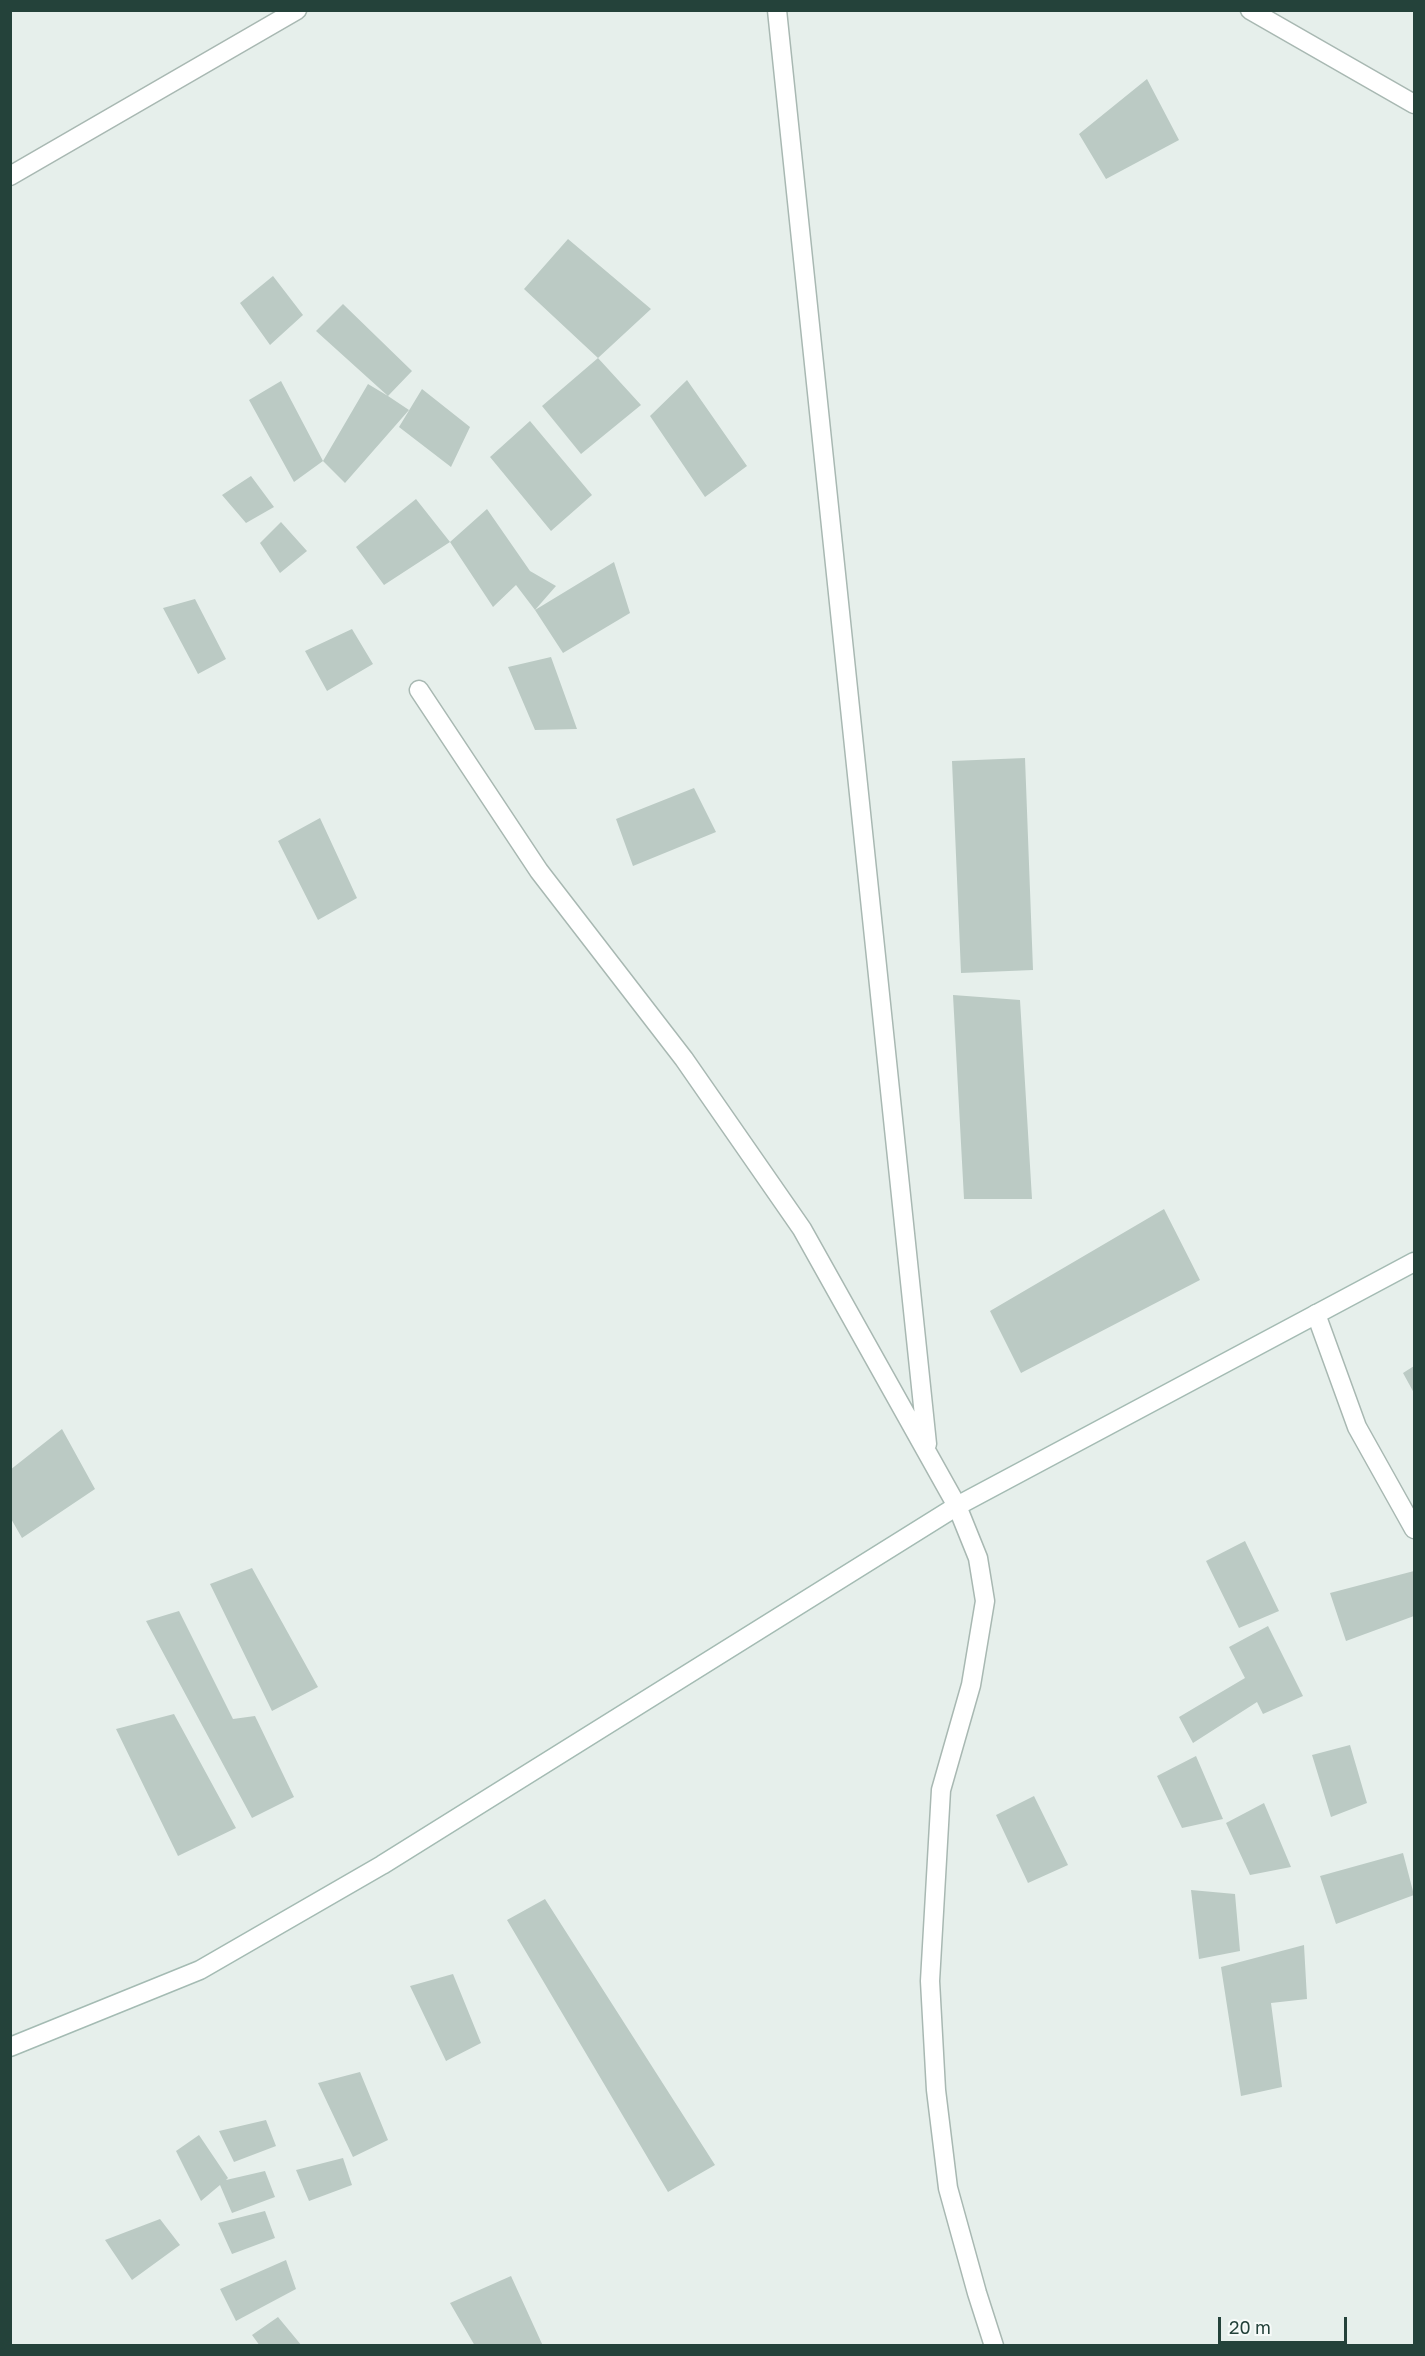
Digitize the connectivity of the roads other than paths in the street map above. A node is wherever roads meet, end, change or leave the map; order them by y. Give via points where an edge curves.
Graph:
1 (297, 10) edge
2 (777, 10) edge
3 (1250, 10) edge
4 (1414, 104) edge
5 (10, 176) edge
6 (419, 690) dead end
7 (1414, 1262) edge
8 (1316, 1314) junction
9 (928, 1452) junction
10 (957, 1506) junction
11 (1414, 1529) edge
12 (10, 2047) edge
13 (994, 2346) edge

1 - 5 street
2 - 9 street
3 - 4 street
6 - 9 street via 539,871 684,1059 802,1228
7 - 8 street
8 - 10 street
8 - 11 street via 1357,1427
9 - 10 street
10 - 12 street via 382,1865 200,1970
10 - 13 street via 978,1558 986,1600 971,1685 941,1790 930,1981 936,2090 948,2188

